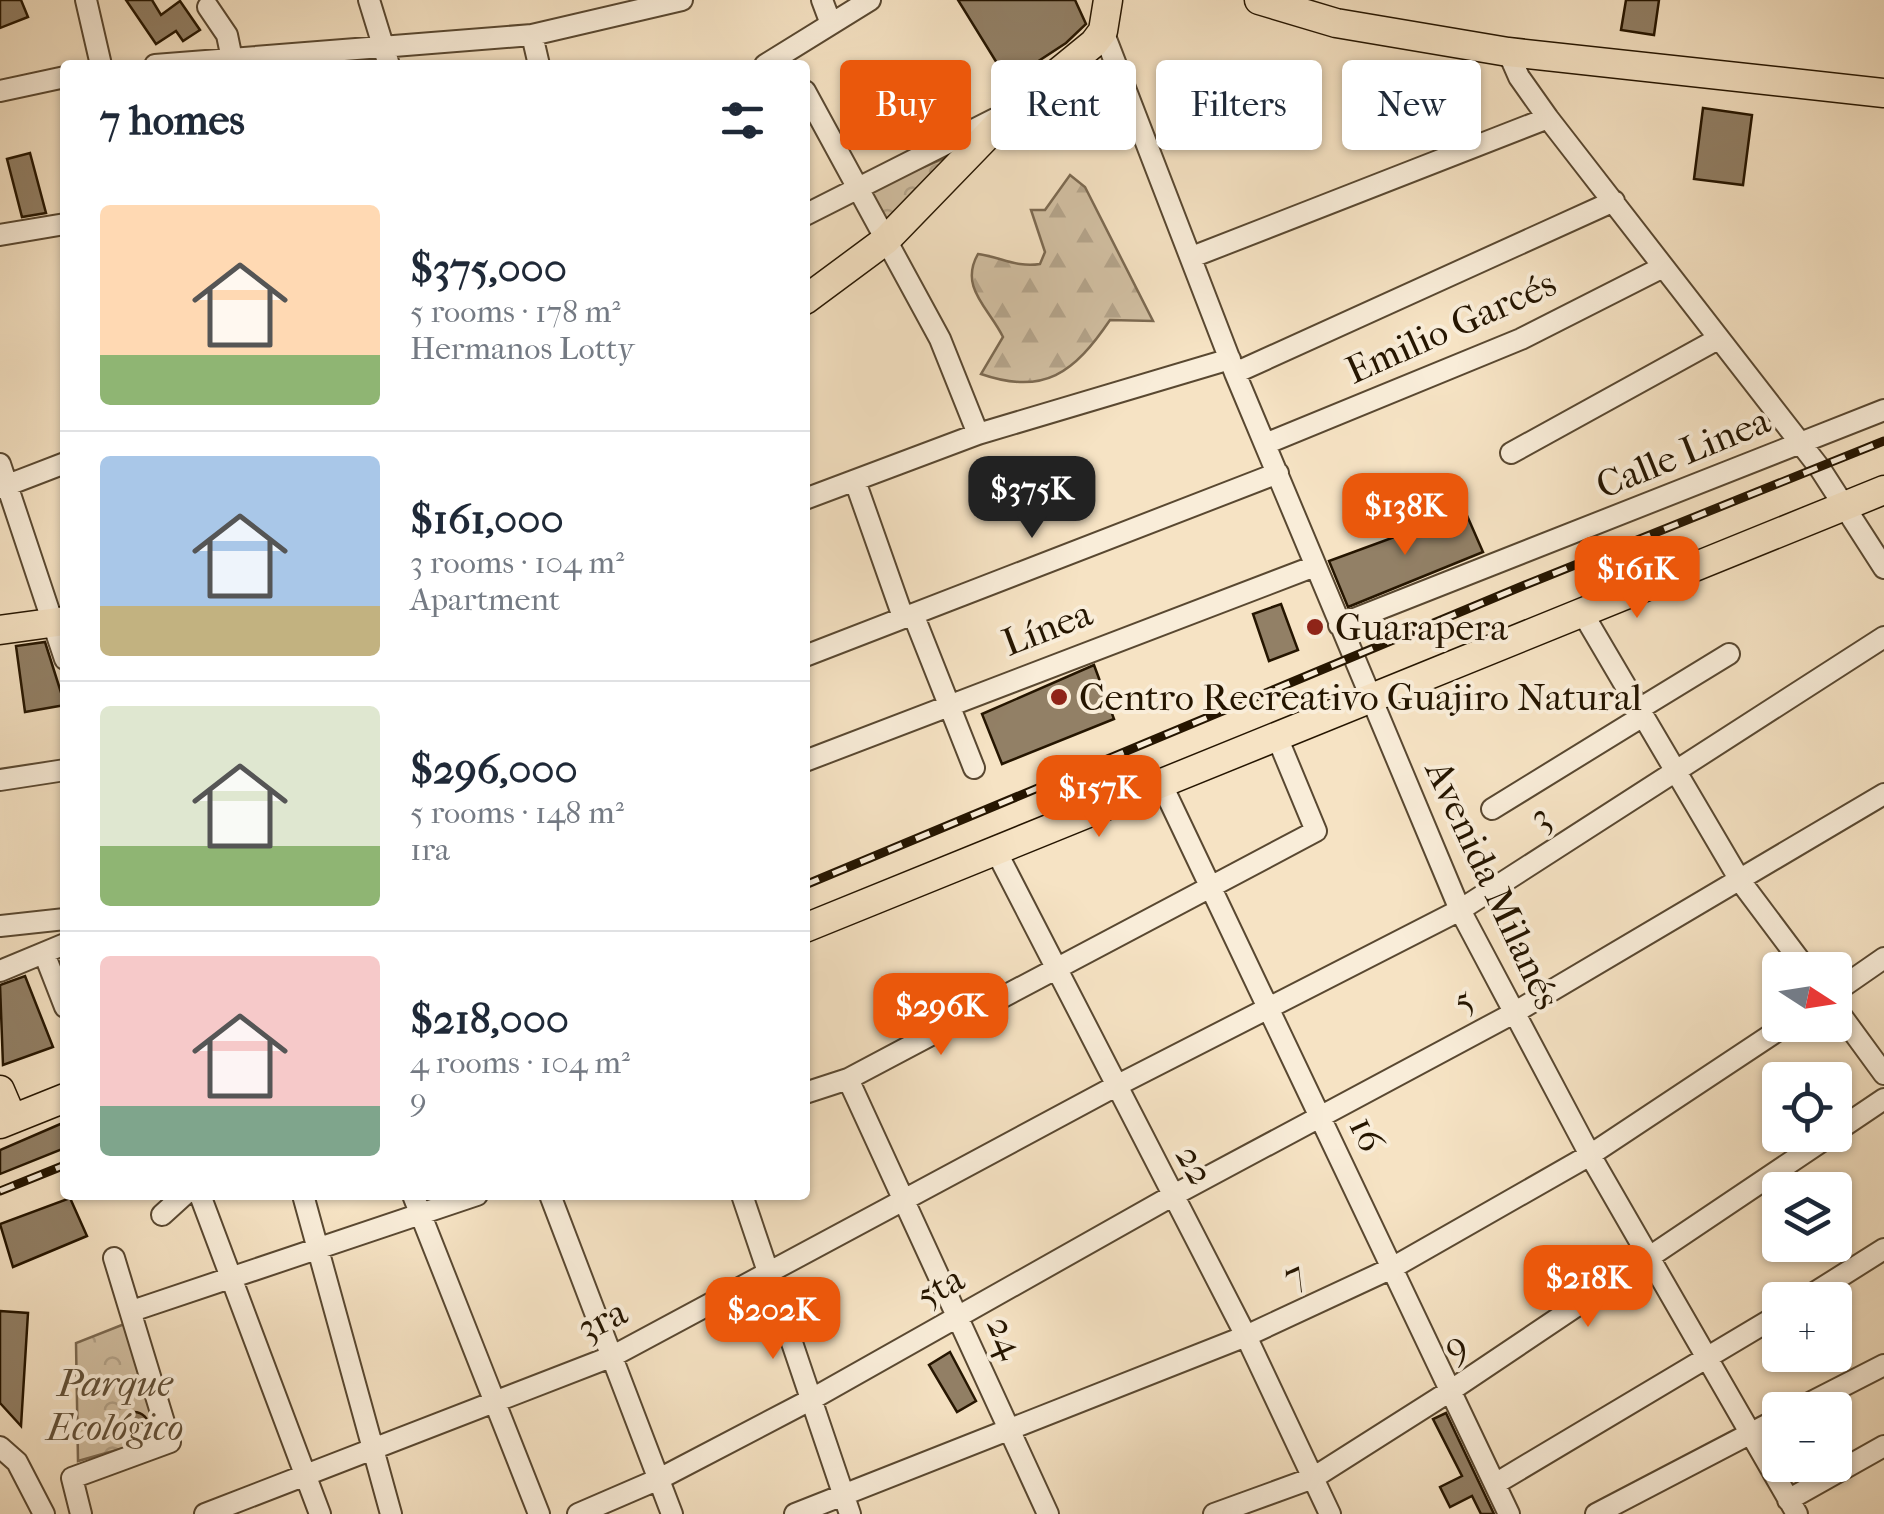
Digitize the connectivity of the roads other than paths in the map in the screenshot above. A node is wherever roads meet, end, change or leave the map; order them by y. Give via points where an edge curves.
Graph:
1 (86, 0) edge
2 (368, 0) edge
3 (682, 0) edge
4 (822, 0) edge
5 (870, 0) edge
6 (1108, 0) edge
7 (1259, 0) edge
8 (208, 7) dead end
9 (614, 8) edge
10 (831, 24) junction
11 (1102, 31) junction
12 (532, 35) junction
13 (1508, 52) junction
14 (386, 56) edge
15 (232, 59) junction
16 (788, 59) edge
17 (100, 60) edge
18 (219, 60) edge
19 (539, 60) edge
20 (1069, 60) edge
21 (60, 78) edge
22 (0, 91) edge
23 (1884, 93) edge
24 (810, 100) edge
25 (1548, 118) junction
26 (991, 122) edge
27 (991, 132) edge
28 (858, 188) junction
29 (1614, 201) junction
30 (810, 212) edge
31 (60, 225) edge
32 (0, 235) edge
33 (886, 240) junction
34 (1192, 257) junction
35 (1662, 268) junction
36 (810, 296) edge
37 (1716, 340) junction
38 (1232, 366) junction
39 (1884, 410) edge
40 (978, 434) junction
41 (1266, 444) junction
42 (1800, 444) junction
43 (1511, 453) dead end
44 (0, 464) edge
45 (60, 465) edge
46 (1278, 474) junction
47 (855, 481) junction
48 (3, 487) edge
49 (1884, 490) edge
50 (810, 496) edge
51 (1844, 506) junction
52 (1316, 566) junction
53 (1884, 568) edge
54 (1582, 612) junction
55 (908, 616) junction
56 (59, 622) edge
57 (1339, 625) junction
58 (0, 630) edge
59 (1884, 637) edge
60 (810, 654) edge
61 (1729, 654) dead end
62 (1369, 697) junction
63 (951, 704) junction
64 (1641, 712) junction
65 (1277, 736) junction
66 (810, 759) edge
67 (974, 768) dead end
68 (60, 771) edge
69 (1675, 773) junction
70 (0, 780) edge
71 (1162, 784) junction
72 (1884, 794) edge
73 (1492, 808) dead end
74 (996, 851) junction
75 (1742, 882) junction
76 (1210, 886) junction
77 (1460, 910) junction
78 (60, 920) edge
79 (0, 926) edge
80 (810, 926) edge
81 (60, 946) edge
82 (1794, 952) edge
83 (44, 953) junction
84 (1884, 958) edge
85 (1054, 970) junction
86 (0, 971) edge
87 (1852, 980) edge
88 (60, 994) edge
89 (1268, 1008) junction
90 (1512, 1014) junction
91 (1852, 1030) edge
92 (1762, 1041) edge
93 (1884, 1074) edge
94 (848, 1079) junction
95 (1114, 1087) junction
96 (0, 1090) edge
97 (810, 1091) edge
98 (1884, 1098) edge
99 (60, 1100) edge
100 (1320, 1116) junction
101 (6, 1121) edge
102 (1852, 1121) edge
103 (1807, 1152) edge
104 (1590, 1156) junction
105 (1172, 1196) junction
106 (905, 1199) junction
107 (178, 1200) edge
108 (202, 1200) edge
109 (304, 1200) edge
110 (444, 1200) edge
111 (552, 1200) edge
112 (744, 1200) edge
113 (416, 1204) edge
114 (162, 1215) dead end
115 (317, 1248) junction
116 (1884, 1249) edge
117 (114, 1258) dead end
118 (1652, 1258) junction
119 (1392, 1268) junction
120 (768, 1274) junction
121 (228, 1278) junction
122 (1832, 1282) edge
123 (132, 1311) junction
124 (960, 1316) junction
125 (1762, 1326) edge
126 (1246, 1336) junction
127 (613, 1356) junction
128 (1708, 1360) junction
129 (1884, 1365) edge
130 (1450, 1391) junction
131 (1831, 1392) edge
132 (812, 1399) junction
133 (496, 1405) junction
134 (1762, 1427) edge
135 (1007, 1428) junction
136 (1749, 1434) junction
137 (1884, 1446) edge
138 (0, 1447) edge
139 (375, 1451) junction
140 (8, 1464) edge
141 (304, 1476) junction
142 (1313, 1478) junction
143 (659, 1480) junction
144 (1495, 1484) junction
145 (847, 1504) edge
146 (1793, 1507) edge
147 (44, 1514) edge
148 (81, 1514) edge
149 (205, 1514) edge
150 (320, 1514) edge
151 (391, 1514) edge
152 (539, 1514) edge
153 (578, 1514) edge
154 (672, 1514) edge
155 (796, 1514) edge
156 (1048, 1514) edge
157 (1214, 1514) edge
158 (1330, 1514) edge
159 (1509, 1514) edge
160 (1596, 1514) edge

1 - 17 street
2 - 14 street
3 - 9 street
4 - 10 street
5 - 10 street
6 - 11 main road
7 - 13 main road via 1336,22
8 - 15 street via 227,35
9 - 12 street
10 - 16 street
11 - 20 main road
11 - 34 street, Avenida Milanés
12 - 14 street
12 - 19 street
13 - 23 main road
13 - 25 street
14 - 15 street
15 - 18 street
21 - 22 street
24 - 28 street
25 - 29 street
25 - 34 street
26 - 28 street
27 - 33 main road
28 - 30 street
28 - 33 street
29 - 35 street
29 - 38 street
31 - 32 street
33 - 36 main road
33 - 40 street via 940,339
34 - 38 street, Avenida Milanés
35 - 37 street
35 - 41 street, Emilio Garcés via 1520,340
37 - 42 street
37 - 43 street
38 - 40 street
38 - 41 street, Avenida Milanés
39 - 42 street, Calle Linea
40 - 47 street
41 - 46 street, Avenida Milanés
42 - 51 street
42 - 57 street, Calle Linea
44 - 48 street
45 - 48 street
46 - 52 street, Avenida Milanés
46 - 55 street
47 - 50 street
47 - 55 street
48 - 56 street
49 - 51 main road
51 - 53 street
51 - 54 main road
52 - 57 street, Avenida Milanés
52 - 63 street, Línea
54 - 62 main road
54 - 64 street
55 - 60 street
55 - 63 street
56 - 58 main road
57 - 62 street, Avenida Milanés
59 - 69 street, 3
61 - 64 street
62 - 65 main road
62 - 77 street, Avenida Milanés
63 - 66 street, Línea
63 - 67 street
64 - 69 street
64 - 73 street
65 - 71 main road
65 - 76 street via 1316,830
68 - 70 street
69 - 75 street
69 - 77 street, 3
71 - 74 main road
71 - 76 street, 16
72 - 75 street, 5
74 - 80 main road
74 - 85 street, 22
75 - 82 street
75 - 90 street, 5
76 - 85 street
76 - 89 street, 16
77 - 89 street, 3
77 - 90 street, Avenida Milanés
78 - 79 street
81 - 83 street
83 - 86 street
83 - 88 street
84 - 87 street
85 - 94 street
85 - 95 street, 22
89 - 95 street, 3
89 - 100 street, 16
90 - 100 street, 5
90 - 104 street, Avenida Milanés
91 - 93 street
92 - 104 street, 7
94 - 97 street
94 - 106 street, 24
95 - 105 street, 22
95 - 106 street, 3ra
96 - 101 main road
98 - 102 street, 9
99 - 101 main road
100 - 105 street, 5
100 - 119 street, 16
103 - 118 street, 9
104 - 118 street, Avenida Milanés
104 - 119 street, 7
105 - 124 street, 5ta
105 - 126 street, 22
106 - 120 street, 3ra
106 - 124 street, 24
107 - 114 street
108 - 121 street
109 - 115 street
110 - 113 street
111 - 127 street
112 - 120 street
113 - 115 street
113 - 133 street
115 - 121 street
115 - 139 street
116 - 122 street
117 - 123 street
118 - 128 street, Avenida Milanés
118 - 130 street, 9
119 - 126 street, 7
119 - 130 street, 16
120 - 127 street, 3ra
120 - 132 street
121 - 123 street
121 - 141 street
123 - 148 street via 170,1442 72,1478
124 - 132 street, 5ta
124 - 135 street, 24
125 - 128 street
126 - 135 street, 7
126 - 142 street, 22
127 - 133 street, 3ra
127 - 143 street
128 - 136 street, Avenida Milanés
128 - 144 street
129 - 131 street
130 - 142 street, 9
130 - 144 street, 16
132 - 143 street, 5ta
132 - 145 street
133 - 139 street, 3ra
133 - 152 street
134 - 136 street
135 - 145 street, 7
135 - 156 street, 24
136 - 146 street, Avenida Milanés
136 - 160 street
137 - 146 street
138 - 140 street
139 - 141 street, 3ra
139 - 151 street
140 - 147 street
141 - 149 street, 3ra
141 - 150 street
142 - 157 street, 9
142 - 158 street, 22
143 - 153 street, 5ta
143 - 154 street
144 - 159 street, 16
145 - 155 street, 7

